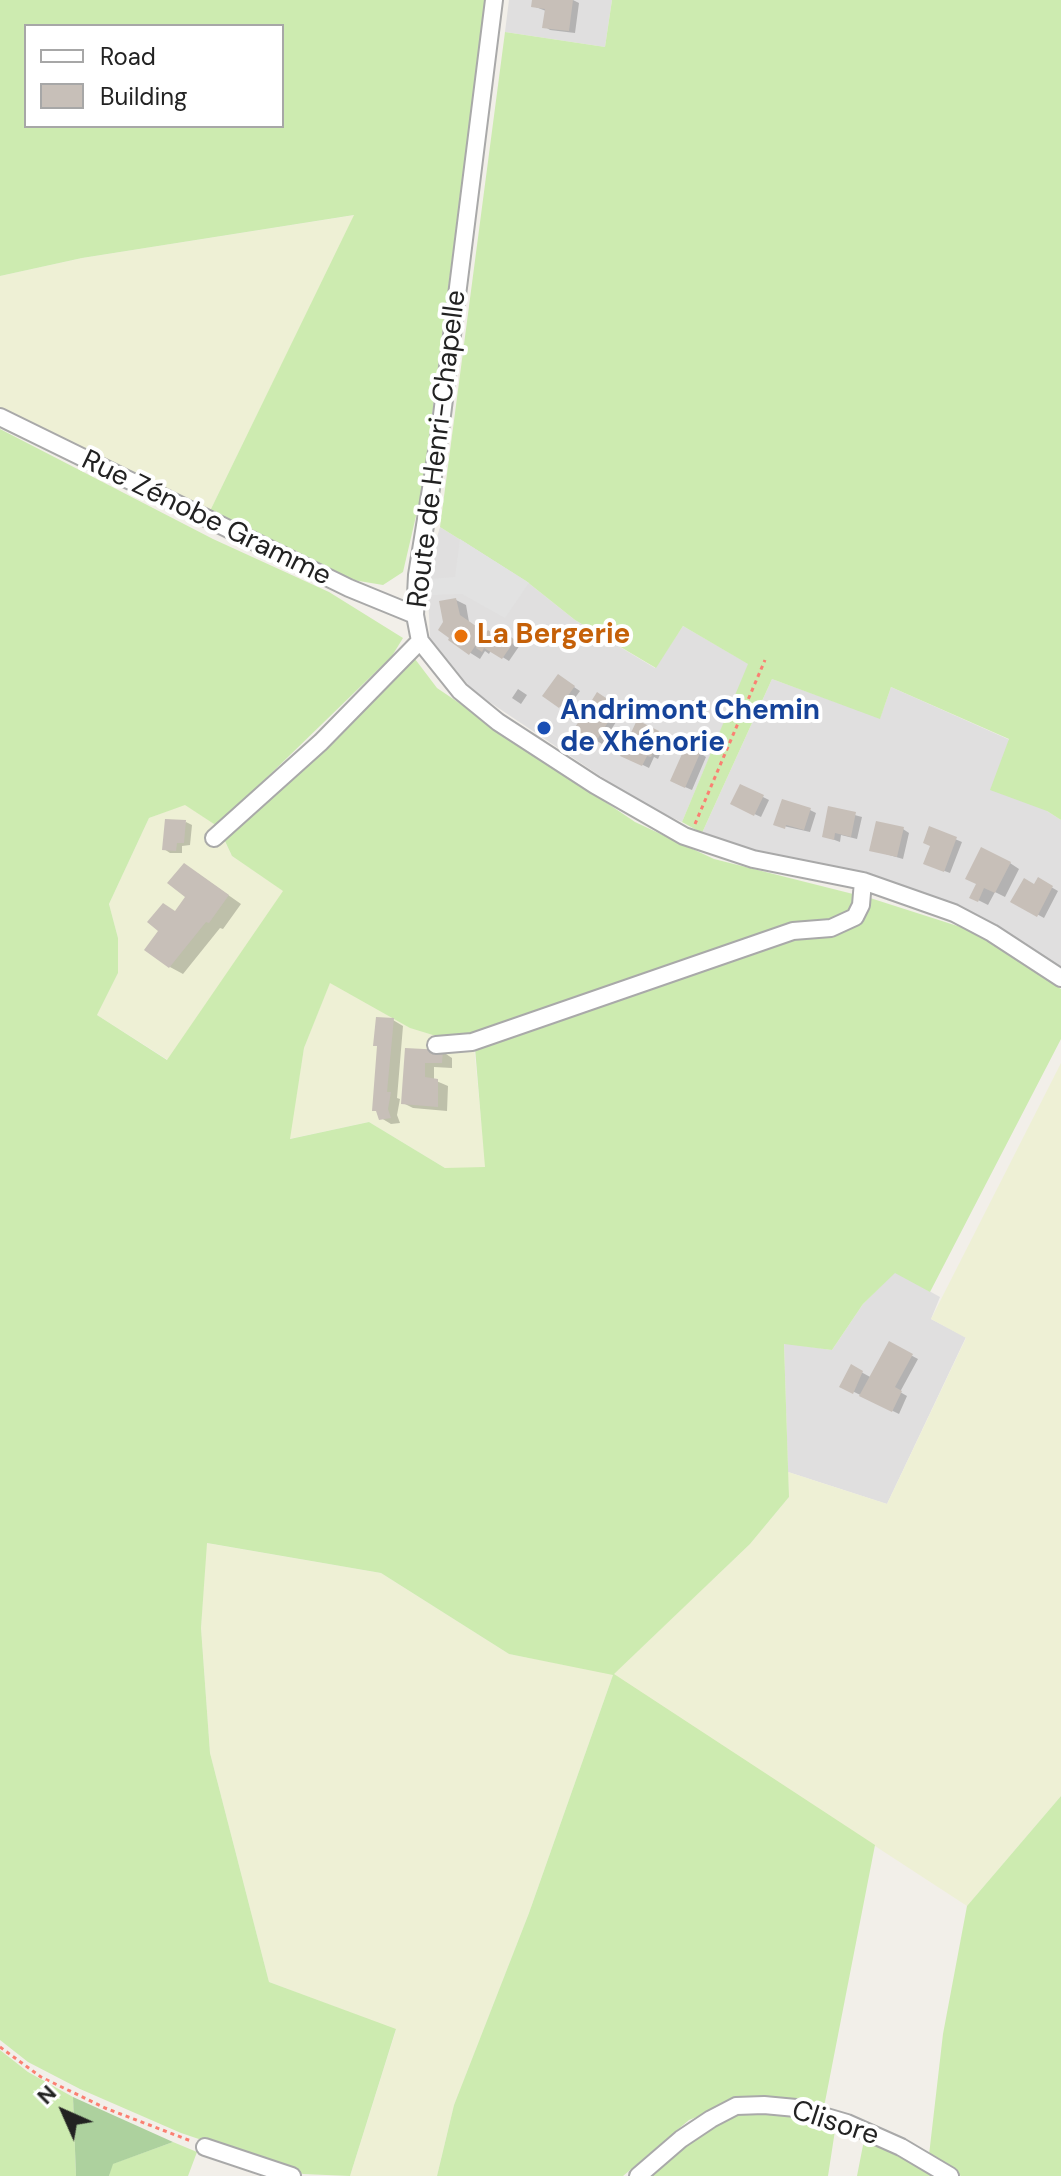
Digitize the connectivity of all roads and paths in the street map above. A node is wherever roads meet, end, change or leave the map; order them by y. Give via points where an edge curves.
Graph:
1 (494, 0) edge
2 (0, 417) edge
3 (415, 615) junction
4 (420, 641) junction
5 (765, 660) dead end
6 (214, 838) dead end
7 (688, 838) junction
8 (863, 881) junction
9 (1061, 978) edge
10 (436, 1045) dead end
11 (0, 2047) edge
12 (205, 2147) joint
13 (292, 2176) edge
14 (638, 2176) edge
15 (950, 2176) edge

1 - 3 street, Route de Henri-Chapelle
2 - 3 street, Rue Zénobe Gramme via 349,588
3 - 4 street, Route de Henri-Chapelle
4 - 6 street via 321,742
4 - 7 street, Route de Henri-Chapelle via 460,691 498,722
5 - 7 path
7 - 8 street, Route de Henri-Chapelle via 753,859
8 - 9 street, Route de Henri-Chapelle via 954,913
8 - 10 street via 855,917 831,928 793,931 472,1042
11 - 12 path via 54,2083 105,2108
12 - 13 street
14 - 15 street, Clisore via 711,2119 736,2106 764,2105 847,2123

